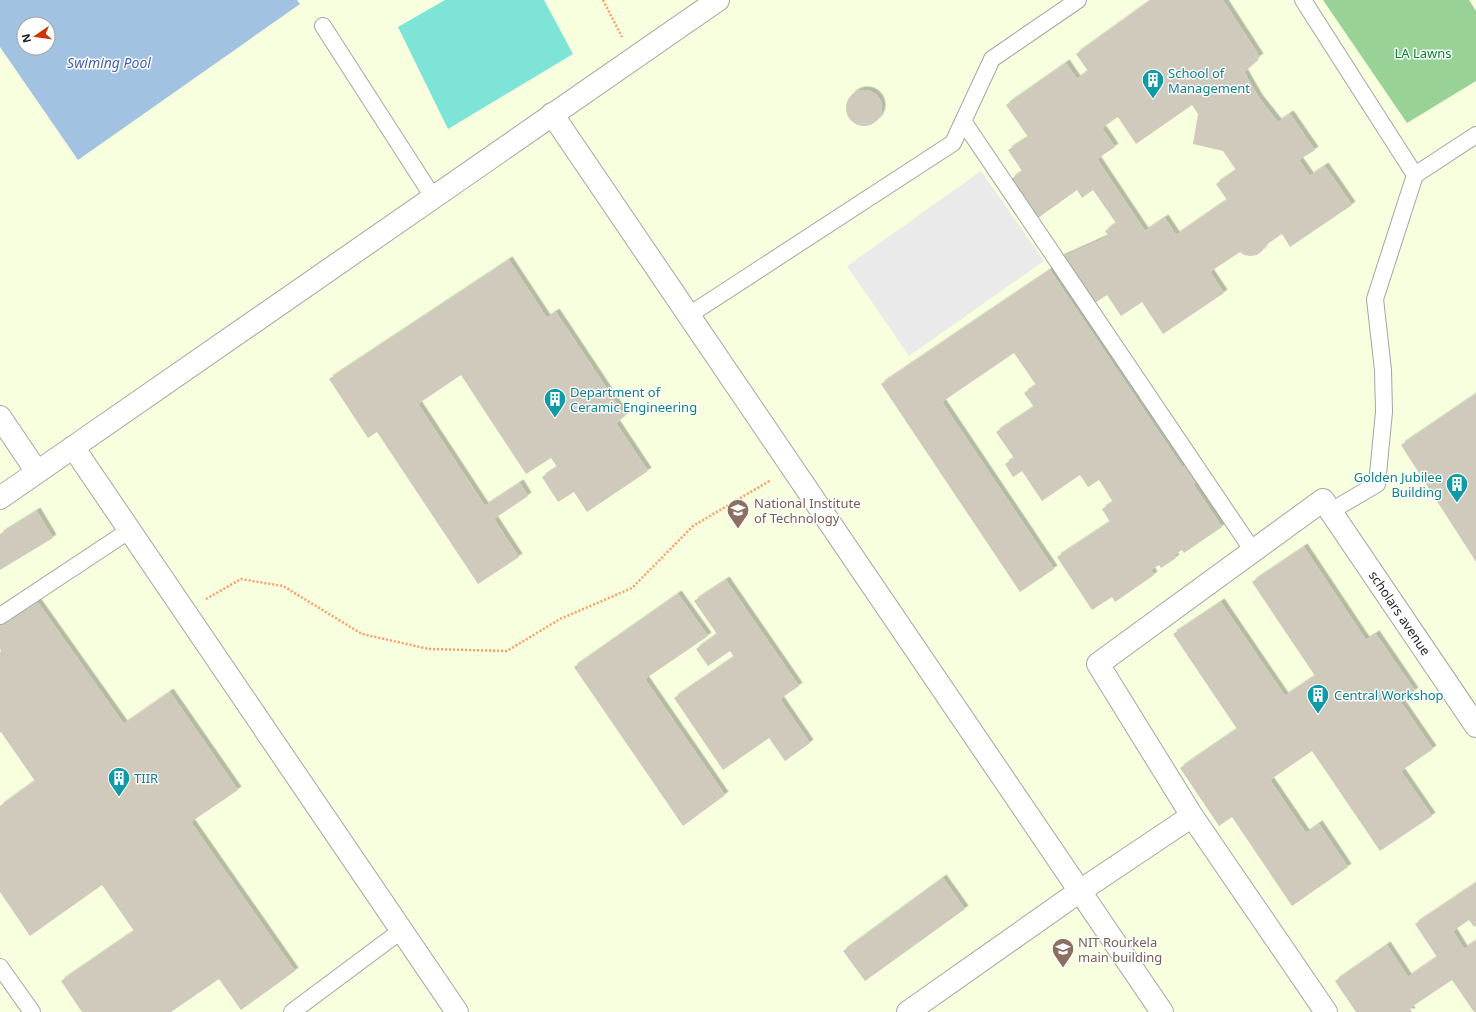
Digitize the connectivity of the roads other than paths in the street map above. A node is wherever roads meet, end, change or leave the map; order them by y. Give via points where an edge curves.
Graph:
1 (718, 0) edge
2 (1078, 0) edge
3 (1303, 0) edge
4 (323, 26) dead end
5 (552, 114) junction
6 (963, 121) junction
7 (1476, 135) edge
8 (1415, 175) junction
9 (433, 197) junction
10 (689, 315) junction
11 (0, 417) edge
12 (73, 446) junction
13 (37, 472) junction
14 (0, 498) edge
15 (1327, 505) junction
16 (130, 530) junction
17 (1253, 551) junction
18 (0, 616) edge
19 (1476, 726) edge
20 (1192, 816) junction
21 (1080, 891) junction
22 (402, 930) junction
23 (0, 967) edge
24 (32, 1012) edge
25 (292, 1012) edge
26 (457, 1012) edge
27 (908, 1012) edge
28 (1162, 1012) edge
29 (1326, 1012) edge

1 - 5 street
2 - 6 lane via 992,59
3 - 8 lane
4 - 9 lane
5 - 9 street
5 - 10 street
6 - 10 lane via 953,143
6 - 17 lane
7 - 8 lane
8 - 15 lane via 1375,299 1383,370 1384,412 1376,484
9 - 12 street
10 - 21 street
11 - 13 street
12 - 13 street
12 - 16 street
13 - 14 street
15 - 17 street
15 - 19 street, scholars avenue
16 - 18 lane
16 - 22 street
17 - 20 street via 1098,664
20 - 21 street
20 - 29 street
21 - 27 street
21 - 28 street
22 - 25 lane
22 - 26 street
23 - 24 lane

